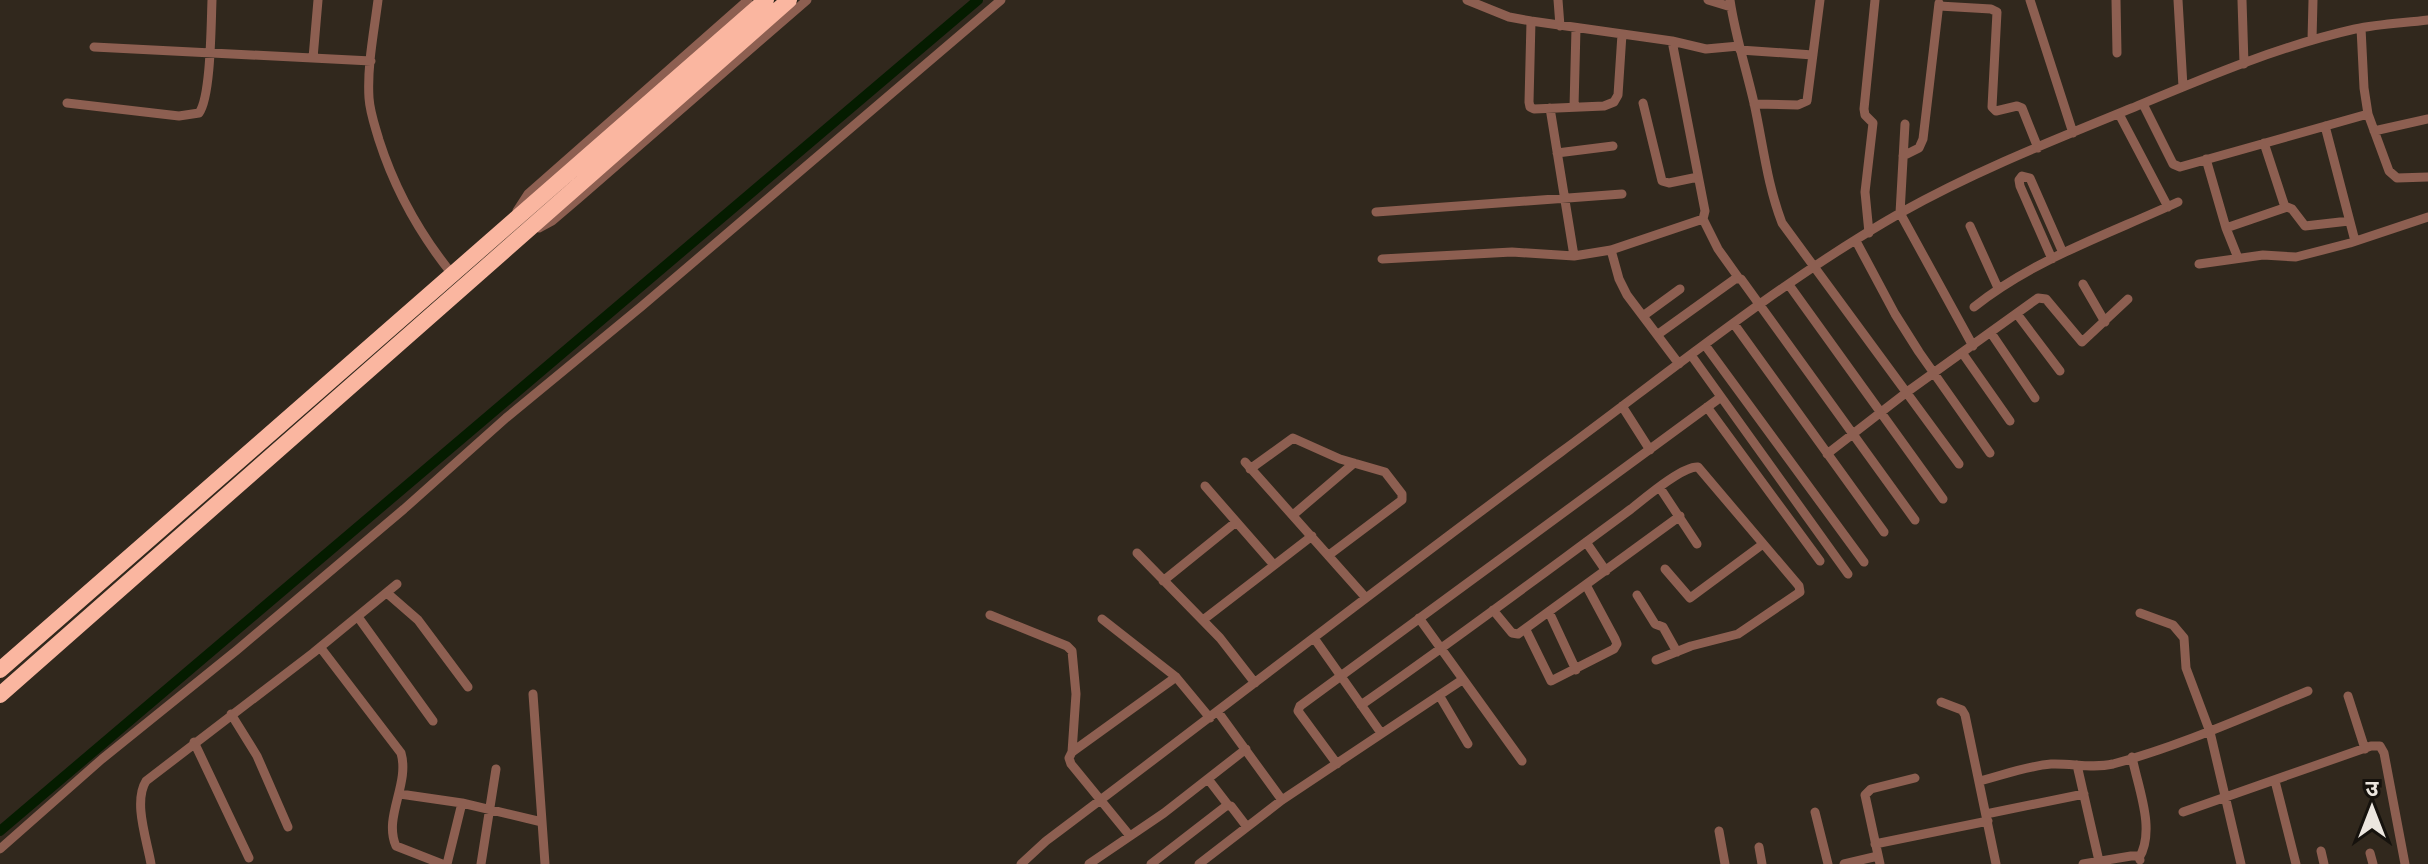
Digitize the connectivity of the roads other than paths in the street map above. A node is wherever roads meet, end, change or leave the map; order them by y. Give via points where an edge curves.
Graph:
1 (212, 0) edge
2 (318, 0) edge
3 (378, 0) edge
4 (748, 0) edge
5 (766, 0) edge
6 (789, 0) edge
7 (807, 0) edge
8 (1001, 0) edge
9 (1558, 0) edge
10 (1708, 0) edge
11 (1820, 0) edge
12 (1875, 0) edge
13 (2030, 0) edge
14 (2116, 0) edge
15 (2178, 0) edge
16 (2242, 0) edge
17 (2313, 0) edge
18 (1471, 1) edge
19 (1731, 3) edge
20 (1939, 3) edge
21 (2428, 20) edge
22 (1531, 21) junction
23 (1560, 26) junction
24 (1576, 28) junction
25 (2361, 28) junction
26 (1622, 34) junction
27 (2312, 40) junction
28 (1672, 41) junction
29 (94, 47) dead end
30 (1739, 48) junction
31 (208, 51) junction
32 (2117, 53) dead end
33 (1813, 55) junction
34 (313, 58) junction
35 (371, 61) junction
36 (2244, 64) junction
37 (2183, 87) junction
38 (665, 97) junction
39 (67, 103) dead end
40 (1643, 103) dead end
41 (1754, 104) junction
42 (2143, 104) junction
43 (1574, 107) junction
44 (1550, 108) junction
45 (2119, 114) junction
46 (2368, 114) junction
47 (2428, 119) edge
48 (1905, 124) dead end
49 (2325, 126) junction
50 (2374, 131) junction
51 (2073, 133) junction
52 (2264, 143) junction
53 (1613, 146) dead end
54 (2038, 148) junction
55 (1557, 153) junction
56 (1903, 156) junction
57 (2206, 159) junction
58 (1698, 177) junction
59 (2428, 177) edge
60 (1622, 194) dead end
61 (1565, 200) junction
62 (2178, 202) dead end
63 (2168, 207) junction
64 (2285, 207) junction
65 (1376, 212) dead end
66 (1900, 213) junction
67 (2428, 217) edge
68 (1703, 219) junction
69 (2349, 221) junction
70 (1970, 226) dead end
71 (2226, 228) junction
72 (512, 232) junction
73 (1869, 233) junction
74 (1856, 241) junction
75 (2355, 241) junction
76 (1611, 250) junction
77 (2063, 253) junction
78 (1574, 256) junction
79 (2238, 258) junction
80 (1382, 259) dead end
81 (2052, 259) junction
82 (2199, 264) dead end
83 (1814, 267) junction
84 (452, 274) junction
85 (1738, 277) junction
86 (2083, 284) dead end
87 (1789, 285) junction
88 (1998, 288) junction
89 (1680, 289) dead end
90 (2128, 299) dead end
91 (1761, 305) junction
92 (1974, 307) dead end
93 (2017, 314) junction
94 (1643, 316) junction
95 (2105, 322) junction
96 (1734, 324) junction
97 (1991, 333) junction
98 (1657, 335) junction
99 (1705, 345) junction
100 (1973, 346) junction
101 (1963, 354) junction
102 (1691, 355) junction
103 (1679, 364) junction
104 (2060, 371) dead end
105 (1934, 373) junction
106 (1907, 392) junction
107 (1721, 397) junction
108 (2035, 398) dead end
109 (1622, 406) junction
110 (1707, 407) junction
111 (1880, 413) junction
112 (2010, 421) dead end
113 (1854, 434) junction
114 (1650, 450) junction
115 (1990, 453) dead end
116 (1827, 454) junction
117 (1354, 463) junction
118 (1959, 464) dead end
119 (1205, 486) dead end
120 (1660, 488) junction
121 (1943, 499) dead end
122 (1293, 515) junction
123 (1680, 516) junction
124 (1915, 520) dead end
125 (1236, 522) junction
126 (1884, 532) dead end
127 (1312, 536) junction
128 (1586, 542) junction
129 (1697, 544) dead end
130 (1763, 544) junction
131 (1137, 553) dead end
132 (1329, 555) junction
133 (1820, 561) dead end
134 (1864, 562) dead end
135 (1274, 565) junction
136 (1665, 569) dead end
137 (1606, 571) junction
138 (1848, 574) dead end
139 (1163, 581) junction
140 (397, 584) dead end
141 (1586, 585) junction
142 (387, 593) junction
143 (1637, 595) dead end
144 (1366, 598) junction
145 (1493, 610) junction
146 (1549, 612) junction
147 (2140, 613) dead end
148 (990, 615) dead end
149 (358, 617) junction
150 (1419, 618) junction
151 (1102, 619) dead end
152 (1203, 620) junction
153 (1526, 630) junction
154 (1314, 638) junction
155 (320, 647) junction
156 (1440, 650) junction
157 (1677, 652) junction
158 (1656, 660) dead end
159 (0, 670) edge
160 (1576, 670) junction
161 (1340, 676) junction
162 (1176, 677) junction
163 (1462, 680) junction
164 (1255, 683) junction
165 (468, 687) dead end
166 (2308, 691) dead end
167 (533, 694) dead end
168 (0, 695) edge
169 (1439, 695) junction
170 (2348, 696) dead end
171 (1941, 702) dead end
172 (1361, 705) junction
173 (231, 714) junction
174 (1214, 715) junction
175 (433, 721) dead end
176 (2210, 732) junction
177 (1381, 733) junction
178 (194, 742) junction
179 (1468, 744) dead end
180 (1246, 749) junction
181 (2365, 749) junction
182 (1072, 752) junction
183 (2132, 757) junction
184 (1522, 761) dead end
185 (1337, 764) junction
186 (2077, 765) junction
187 (496, 769) dead end
188 (1915, 778) dead end
189 (1208, 779) junction
190 (1980, 781) junction
191 (2275, 781) junction
192 (400, 794) junction
193 (2084, 794) junction
194 (2225, 797) junction
195 (1101, 800) junction
196 (1282, 800) junction
197 (462, 803) junction
198 (1228, 805) junction
199 (491, 810) junction
200 (1815, 812) dead end
201 (2183, 812) dead end
202 (1987, 818) junction
203 (542, 822) junction
204 (288, 827) dead end
205 (1247, 827) junction
206 (1719, 831) dead end
207 (1130, 836) junction
208 (1875, 844) junction
209 (1759, 847) dead end
210 (0, 849) edge
211 (2321, 851) dead end
212 (2370, 853) dead end
213 (249, 858) dead end
214 (1879, 860) edge
215 (2099, 861) junction
216 (2140, 861) edge
217 (151, 864) edge
218 (444, 864) edge
219 (481, 864) edge
220 (545, 864) edge
221 (1021, 864) edge
222 (1089, 864) edge
223 (1151, 864) edge
224 (1199, 864) edge
225 (1725, 864) edge
226 (1762, 864) edge
227 (1828, 864) edge
228 (1844, 864) edge
229 (1996, 864) edge
230 (2083, 864) edge
231 (2241, 864) edge
232 (2296, 864) edge
233 (2324, 864) edge
234 (2373, 864) edge
235 (2405, 864) edge

1 - 31 street
2 - 34 street
3 - 35 street
4 - 72 street via 528,194
5 - 38 highway
6 - 38 highway
7 - 72 street via 552,221
8 - 210 street
9 - 23 street
10 - 19 street
11 - 33 street
12 - 73 street via 1864,109 1873,123 1865,192
13 - 51 street
14 - 32 street
15 - 37 street
16 - 36 street
17 - 27 street
18 - 22 street
19 - 30 street
20 - 54 street via 1997,12 1992,107 2022,108
20 - 56 street via 1923,139 1919,148
21 - 25 street
22 - 23 street
22 - 44 street via 1530,105
23 - 24 street
24 - 26 street
24 - 43 street
25 - 27 street
25 - 46 street
26 - 28 street
26 - 43 street via 1616,99 1604,106
27 - 36 street
28 - 30 street via 1706,49
28 - 58 street
29 - 31 street
30 - 33 street
30 - 41 street
31 - 34 street
31 - 39 street via 199,113 179,116
33 - 41 street via 1807,101
34 - 35 street
35 - 84 street via 371,110 388,169 424,237
36 - 37 street
37 - 42 street
38 - 72 highway
40 - 58 street via 1662,181
41 - 83 street via 1776,208
42 - 45 street
42 - 57 street via 2175,166
43 - 44 street
44 - 55 street
45 - 51 street
45 - 63 street
46 - 49 street
46 - 50 street
47 - 50 street
48 - 56 street
49 - 52 street
49 - 69 street
50 - 59 street via 2394,177
51 - 54 street
52 - 57 street
52 - 64 street
53 - 55 street
54 - 66 street
55 - 61 street
56 - 66 street
57 - 71 street
58 - 68 street
60 - 61 street
61 - 65 street
61 - 78 street
62 - 63 street
63 - 77 street
64 - 69 street via 2305,226
64 - 71 street
66 - 73 street
66 - 100 street
67 - 75 street
68 - 76 street
68 - 85 street
69 - 75 street
70 - 88 street
71 - 79 street
72 - 84 highway
72 - 168 highway via 330,404
73 - 74 street
74 - 83 street
74 - 105 street
75 - 79 street via 2296,257
76 - 78 street
76 - 94 street via 1622,286
77 - 81 street
77 - 81 street via 2030,178 2022,176 2020,186
78 - 80 street via 1512,252
79 - 82 street
81 - 88 street
83 - 87 street
83 - 106 street
84 - 159 highway
85 - 91 street
85 - 98 street
86 - 95 street
87 - 91 street
87 - 111 street
88 - 92 street
89 - 94 street
90 - 95 street
91 - 96 street
91 - 113 street
93 - 95 street via 2044,297 2082,342
93 - 97 street
93 - 104 street
94 - 98 street
96 - 99 street
96 - 116 street
97 - 100 street
97 - 108 street
98 - 103 street
99 - 102 street
99 - 134 street
100 - 101 street
101 - 105 street
101 - 112 street
102 - 103 street
102 - 107 street
103 - 109 street
105 - 106 street
105 - 115 street
106 - 111 street
106 - 118 street
107 - 110 street
107 - 138 street
109 - 114 street
109 - 144 street
110 - 114 street
110 - 133 street
111 - 113 street
111 - 121 street
113 - 116 street
113 - 124 street
114 - 150 street
116 - 126 street
117 - 122 street
117 - 122 street via 1293,438 1248,466
117 - 132 street via 1388,474 1402,498
119 - 125 street
120 - 123 street
120 - 128 street
120 - 130 street via 1698,467
122 - 127 street
123 - 129 street
123 - 137 street
125 - 135 street
125 - 139 street
127 - 132 street
127 - 135 street
128 - 137 street
128 - 145 street
130 - 136 street via 1690,598
130 - 157 street via 1799,586 1799,594 1738,634
131 - 139 street
132 - 144 street
135 - 152 street
137 - 141 street
139 - 152 street
140 - 142 street
141 - 146 street
141 - 160 street via 1617,646
142 - 149 street
142 - 165 street via 418,620
143 - 157 street
144 - 154 street
145 - 153 street via 1514,634
145 - 156 street
146 - 153 street
146 - 160 street
147 - 176 street via 2173,625 2183,635 2186,668
148 - 182 street via 1070,648 1076,694
149 - 155 street
149 - 175 street
150 - 156 street
150 - 161 street
151 - 162 street
152 - 164 street
153 - 160 street via 1551,681
154 - 161 street
154 - 164 street
155 - 173 street
155 - 192 street via 401,753
156 - 163 street
156 - 172 street
157 - 158 street
161 - 172 street
161 - 185 street via 1298,709
162 - 174 street
162 - 182 street
163 - 169 street
163 - 184 street
164 - 174 street
166 - 176 street
167 - 203 street
169 - 177 street
169 - 179 street
170 - 181 street
171 - 190 street via 1964,712
172 - 177 street
173 - 178 street
173 - 204 street via 257,756
174 - 180 street
174 - 195 street
176 - 183 street
176 - 194 street
177 - 185 street
178 - 213 street
178 - 217 street via 141,789
180 - 189 street
180 - 196 street
181 - 191 street
181 - 235 street via 2377,745 2384,753
182 - 195 street via 1071,764
183 - 186 street via 2101,766
183 - 216 street via 2147,832
185 - 196 street
186 - 190 street via 2036,766
186 - 193 street
187 - 199 street
188 - 208 street via 1867,791
189 - 198 street
189 - 207 street
190 - 202 street
191 - 194 street
191 - 232 street
192 - 197 street
192 - 218 street via 392,829 396,846
193 - 202 street
193 - 215 street
194 - 201 street
194 - 231 street
195 - 207 street
195 - 221 street
196 - 205 street
197 - 199 street
197 - 218 street
198 - 205 street
198 - 223 street
199 - 203 street
199 - 219 street
200 - 227 street
202 - 208 street
202 - 229 street
203 - 220 street
205 - 224 street
206 - 225 street
207 - 222 street
208 - 214 street
209 - 226 street
211 - 233 street
212 - 234 street
214 - 228 street
215 - 216 street via 2131,856
215 - 230 street

